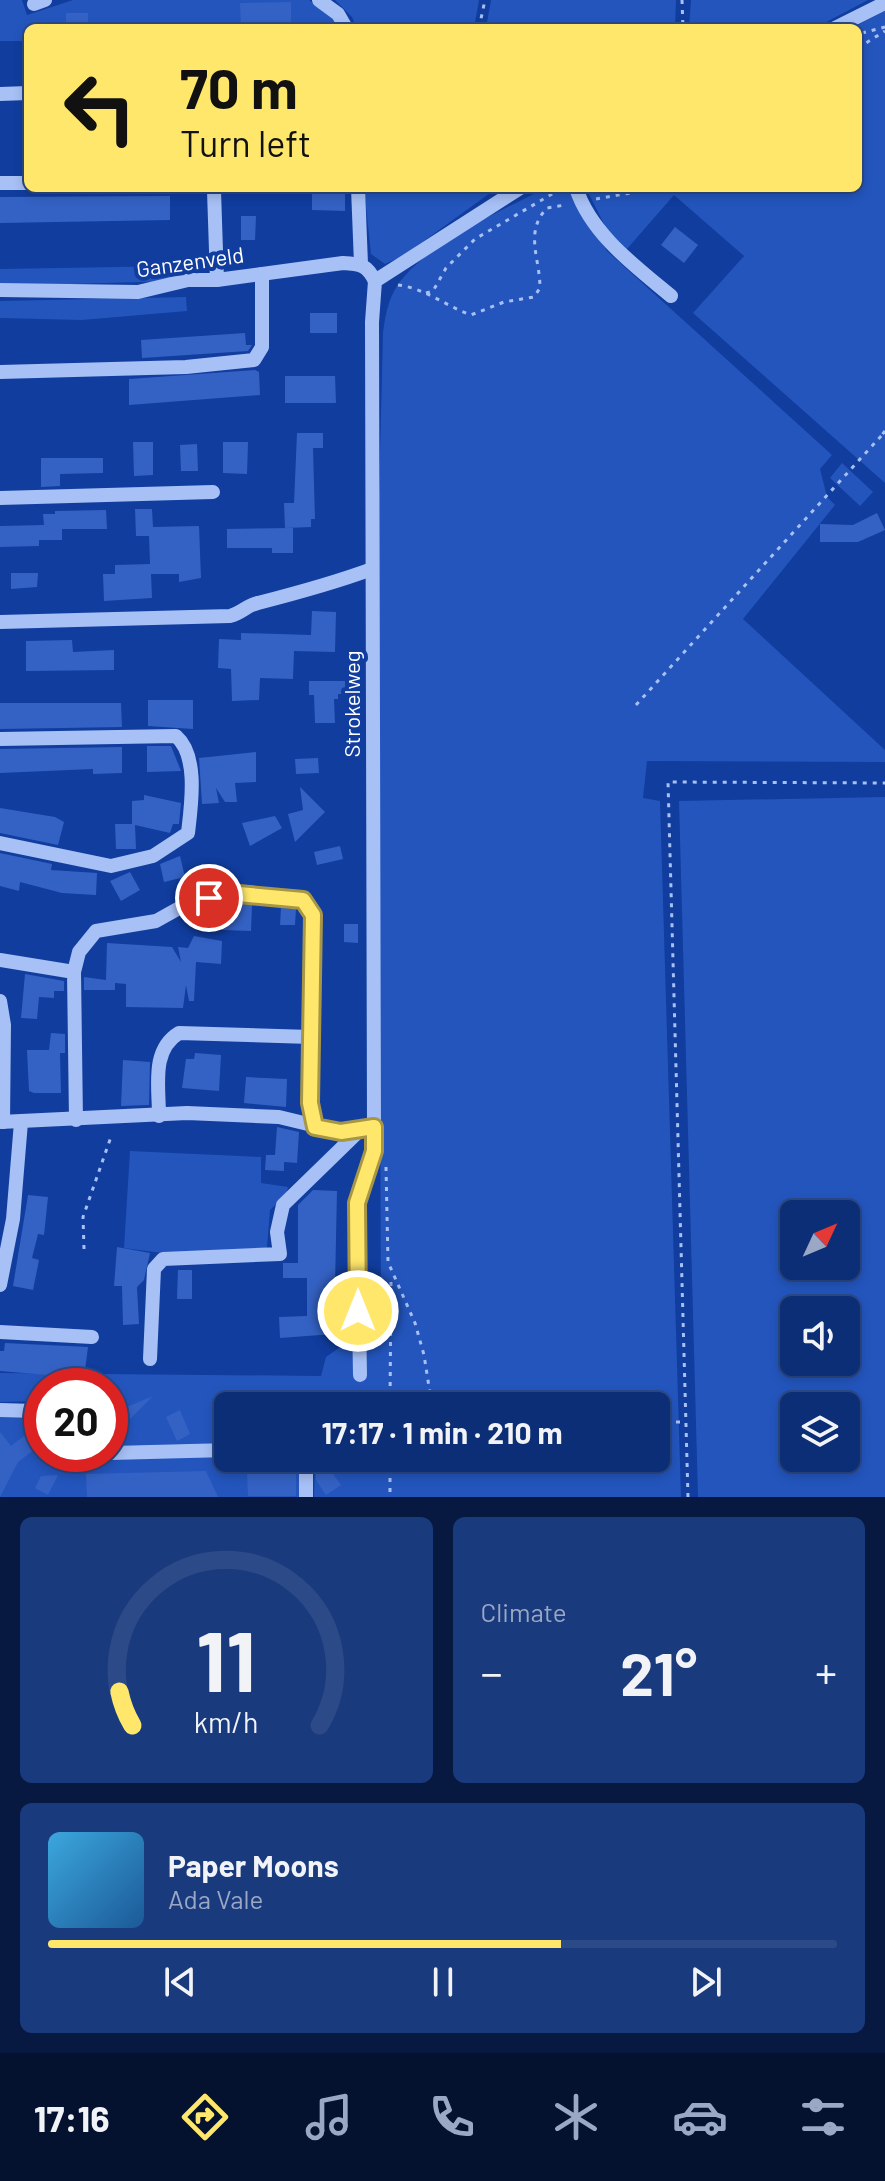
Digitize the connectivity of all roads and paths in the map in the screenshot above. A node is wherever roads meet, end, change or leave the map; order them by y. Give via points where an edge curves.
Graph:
1 (319, 0) edge
2 (485, 0) edge
3 (682, 0) edge
4 (885, 3) edge
5 (344, 24) edge
6 (480, 24) edge
7 (683, 24) edge
8 (843, 24) edge
9 (885, 29) edge
10 (862, 34) edge
11 (862, 45) edge
12 (24, 93) edge
13 (0, 94) edge
14 (0, 183) edge
15 (24, 183) edge
16 (214, 192) edge
17 (358, 192) edge
18 (514, 192) edge
19 (555, 192) edge
20 (613, 192) edge
21 (578, 195) edge
22 (361, 264) junction
23 (262, 274) junction
24 (217, 280) junction
25 (375, 281) junction
26 (0, 290) edge
27 (425, 293) junction
28 (671, 296) dead end
29 (0, 372) edge
30 (884, 434) edge
31 (213, 492) dead end
32 (0, 498) edge
33 (372, 569) junction
34 (0, 622) edge
35 (636, 705) dead end
36 (0, 739) edge
37 (885, 783) edge
38 (0, 843) edge
39 (0, 960) edge
40 (74, 972) junction
41 (0, 1001) edge
42 (311, 1037) junction
43 (159, 1116) junction
44 (117, 1119) junction
45 (76, 1120) junction
46 (2, 1122) edge
47 (21, 1122) junction
48 (315, 1127) junction
49 (374, 1127) junction
50 (358, 1132) junction
51 (386, 1158) dead end
52 (84, 1249) dead end
53 (392, 1276) junction
54 (0, 1285) edge
55 (0, 1332) edge
56 (92, 1337) dead end
57 (150, 1359) dead end
58 (360, 1375) dead end
59 (390, 1392) edge
60 (430, 1392) edge
61 (0, 1410) edge
62 (24, 1411) edge
63 (670, 1422) edge
64 (686, 1422) junction
65 (214, 1450) edge
66 (128, 1453) edge
67 (306, 1472) edge
68 (390, 1472) edge
69 (306, 1497) edge
70 (390, 1497) edge
71 (688, 1497) edge

1 - 5 street
2 - 6 path
3 - 7 path
4 - 8 street
9 - 10 path
9 - 11 path
12 - 13 street
14 - 15 street
16 - 24 street
17 - 22 street
18 - 25 street
19 - 27 path via 475,239 446,268 433,291
20 - 21 path
21 - 27 path via 547,208 536,221 540,288 534,297 471,315
21 - 28 street via 598,228
22 - 23 street, Ganzenveld
22 - 25 street
23 - 24 street, Ganzenveld
23 - 29 street via 262,347 254,360
24 - 26 street, Ganzenveld via 188,280 138,292
25 - 27 path
25 - 33 street, Strokelweg
30 - 35 path
31 - 32 street
33 - 34 street via 314,591 253,604 230,616
33 - 49 street, Strokelweg
36 - 38 street via 176,736 183,742 190,769 191,808 188,833 153,856 111,866
37 - 64 path via 668,782
39 - 40 street
40 - 42 street via 79,952 96,931 156,921 190,902 228,893 303,900 313,915
40 - 45 street
41 - 46 street
42 - 43 street via 179,1033 166,1041 159,1055
42 - 48 street
43 - 44 street
43 - 48 street via 279,1117
44 - 45 street
44 - 52 path via 83,1217
45 - 47 street
46 - 47 street
47 - 54 street via 13,1219
48 - 50 street
49 - 50 street
49 - 58 street, Strokelweg via 374,1151 357,1203
50 - 57 street via 283,1205 277,1232 280,1254 163,1259 154,1269
51 - 53 path via 386,1240
53 - 59 path
53 - 60 path via 415,1323
55 - 56 street
61 - 62 street
63 - 64 path
64 - 71 path
65 - 66 street
67 - 69 street
68 - 70 path

